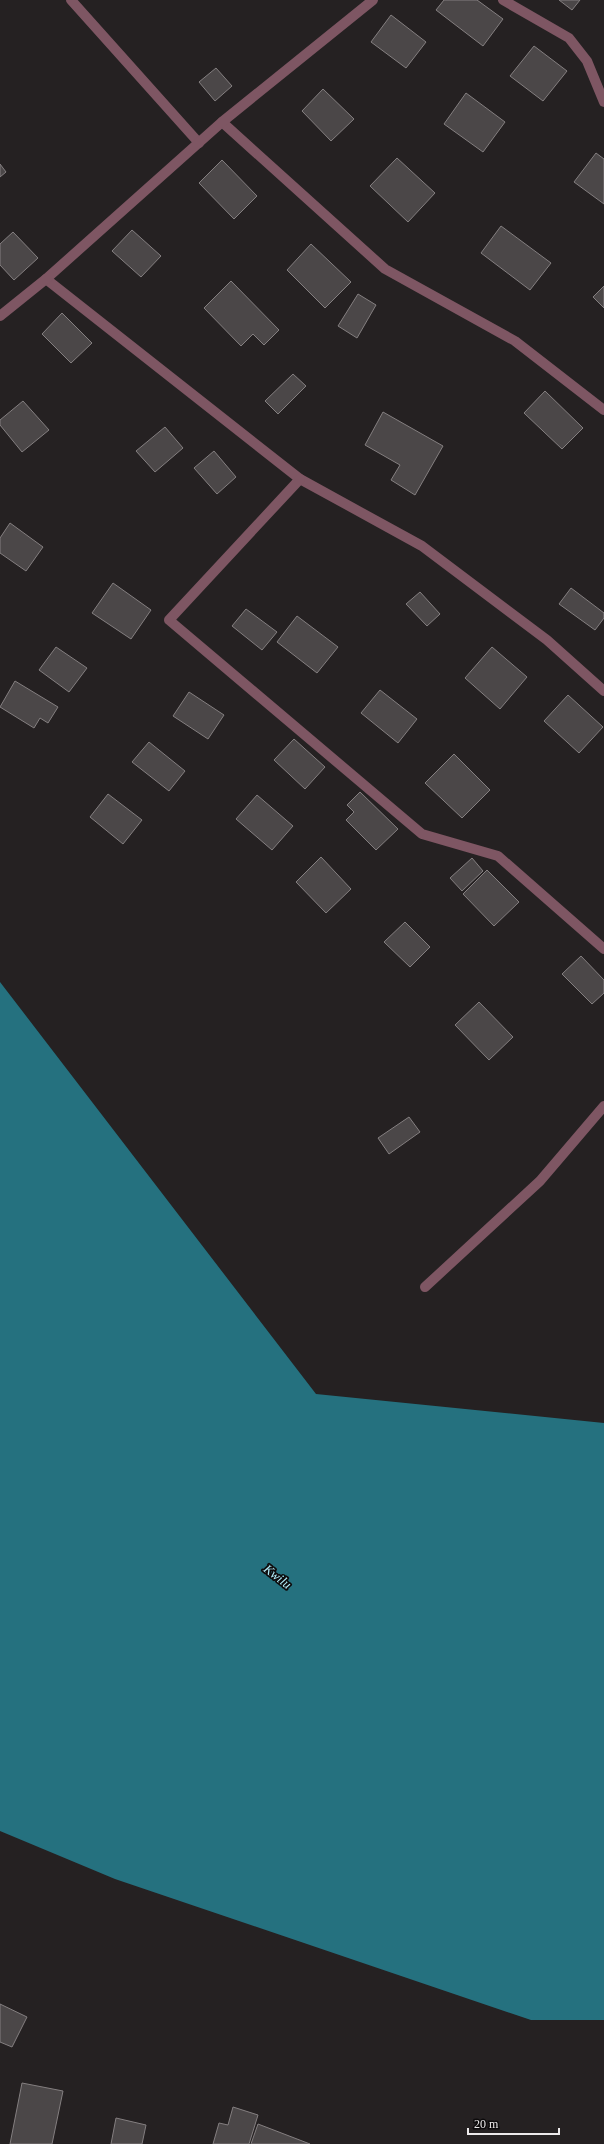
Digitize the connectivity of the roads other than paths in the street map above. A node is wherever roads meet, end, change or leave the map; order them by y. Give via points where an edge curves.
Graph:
1 (71, 0) edge
2 (373, 0) edge
3 (502, 0) edge
4 (604, 102) edge
5 (222, 122) junction
6 (199, 143) junction
7 (46, 279) junction
8 (0, 316) edge
9 (604, 410) edge
10 (300, 479) junction
11 (604, 691) edge
12 (604, 949) edge
13 (604, 1106) edge
14 (425, 1287) dead end

1 - 6 street
2 - 5 street
3 - 4 street via 569,38 587,61
5 - 6 street
5 - 9 street via 385,269 515,341
6 - 7 street
7 - 8 street
7 - 10 street
10 - 11 street via 422,546 547,640
10 - 12 street via 169,620 422,834 498,856
13 - 14 street via 540,1181

